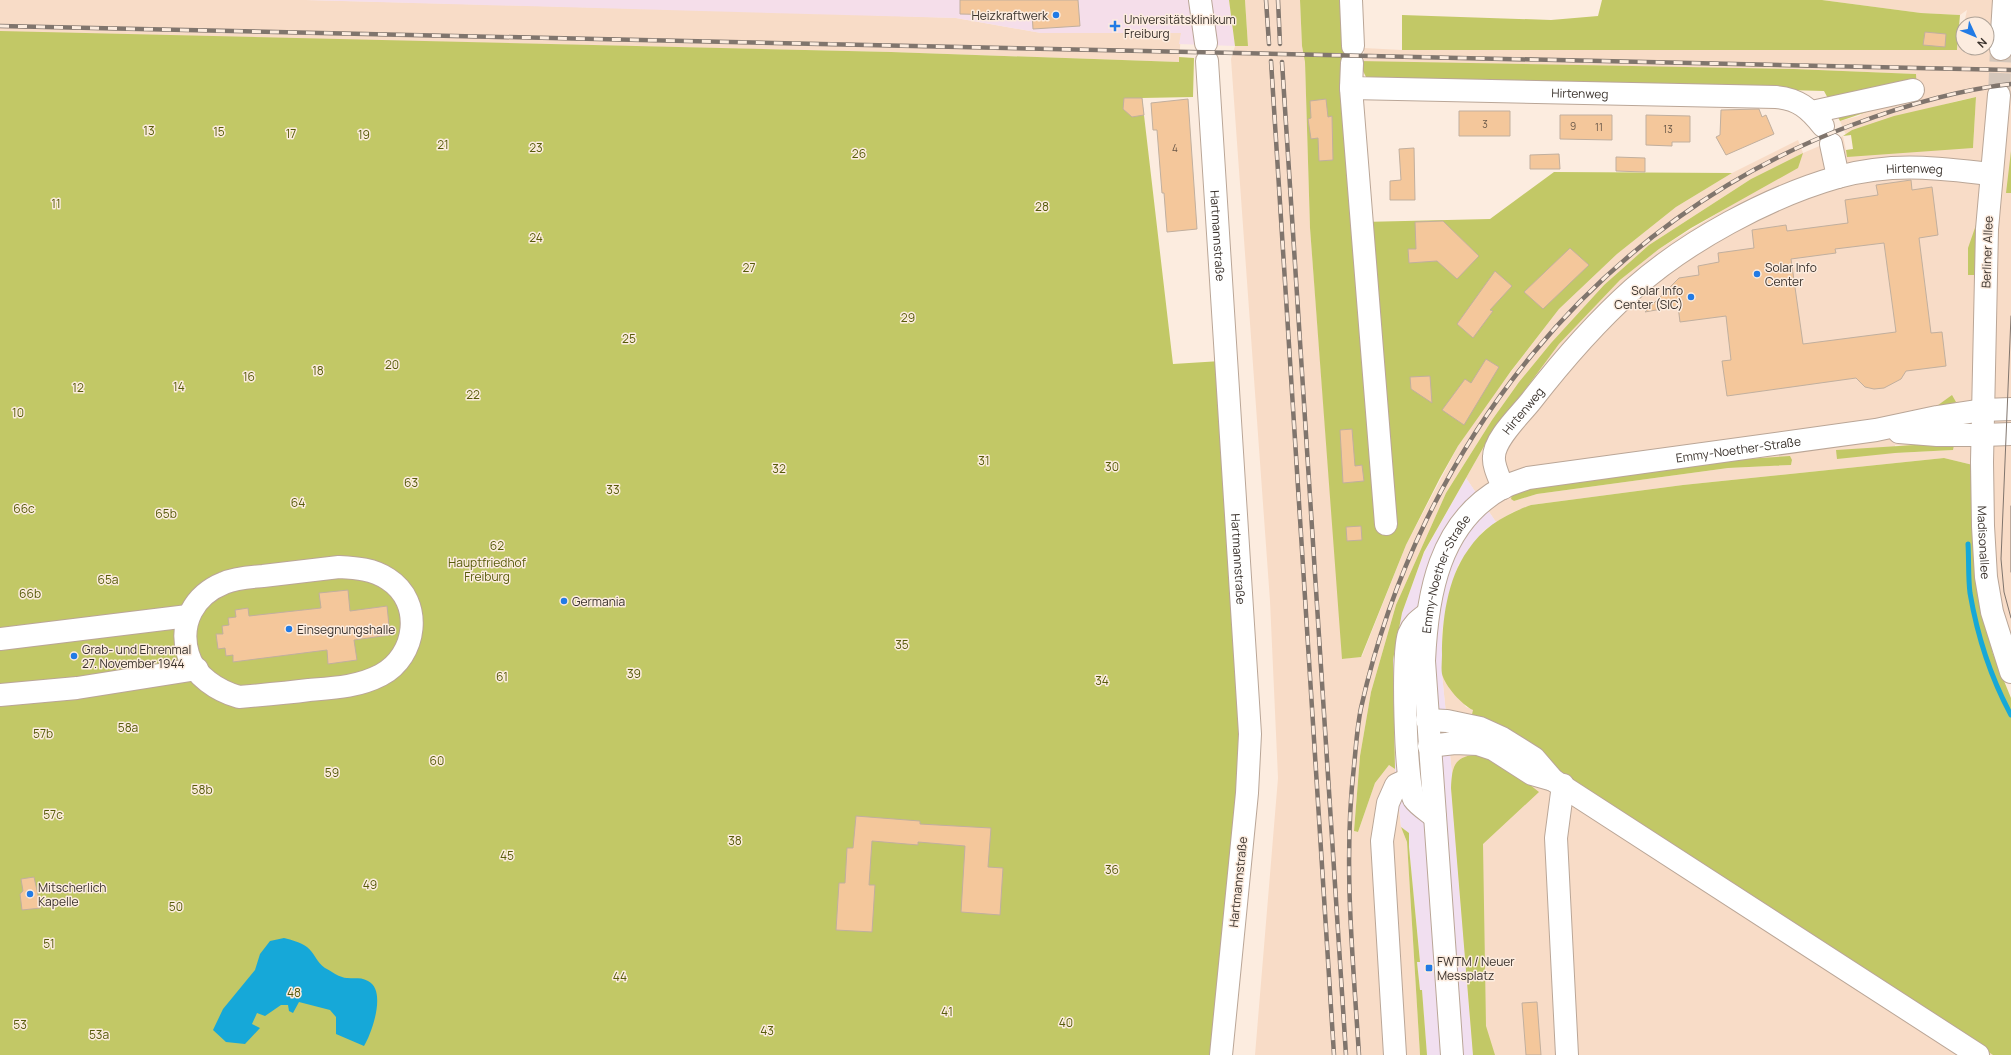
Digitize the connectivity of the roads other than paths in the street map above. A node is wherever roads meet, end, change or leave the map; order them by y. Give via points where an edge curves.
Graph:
1 (1200, 0) edge
2 (1351, 0) edge
3 (2004, 0) edge
4 (2001, 49) tunnel mouth
5 (1351, 88) junction
6 (1913, 90) dead end
7 (1999, 95) tunnel mouth
8 (1822, 127) junction
9 (1992, 174) junction
10 (1838, 177) junction
11 (2011, 409) edge
12 (1984, 410) junction
13 (1876, 430) junction
14 (2011, 434) edge
15 (1983, 435) junction
16 (1504, 488) junction
17 (1386, 524) dead end
18 (1427, 614) junction
19 (188, 616) junction
20 (0, 639) edge
21 (197, 669) junction
22 (2011, 672) edge
23 (0, 696) edge
24 (1427, 720) junction
25 (1429, 746) junction
26 (1409, 779) junction
27 (1558, 782) junction
28 (1434, 817) junction
29 (1222, 1055) edge
30 (1395, 1055) edge
31 (1452, 1055) edge
32 (1567, 1055) edge
33 (1978, 1055) edge

1 - 29 street, Hartmannstraße via 1207,52 1250,734 1248,793
2 - 5 street
3 - 4 street
5 - 8 street, Hirtenweg via 1789,98 1800,102
5 - 17 street
6 - 8 street
7 - 9 street, Berliner Allee
8 - 10 street
9 - 10 street, Hirtenweg via 1907,166 1880,168
9 - 12 street, Berliner Allee via 1987,229
10 - 16 street, Hirtenweg via 1760,206 1693,244 1634,288 1591,330 1497,444 1494,458
11 - 12 street, Emmy-Noether-Straße
12 - 13 street, Emmy-Noether-Straße
12 - 15 street, Madisonallee
13 - 15 street, Emmy-Noether-Straße via 1937,435
13 - 16 street, Emmy-Noether-Straße via 1547,475 1528,478
14 - 15 street, Emmy-Noether-Straße
15 - 22 street, Madisonallee via 1986,576 1992,612
16 - 18 street, Emmy-Noether-Straße via 1476,507 1455,530 1442,558
18 - 24 street, Emmy-Noether-Straße via 1424,661
18 - 26 street via 1415,622 1409,635 1404,683
19 - 20 street
19 - 21 street via 186,648
19 - 21 street via 192,608 210,590 225,582 339,567 366,569 389,579 401,590 413,618 413,630 407,646 396,663 381,675 352,686 239,696 213,686
21 - 23 street via 77,688
24 - 25 street, Emmy-Noether-Straße
24 - 27 street via 1480,728 1502,738 1534,758
25 - 27 street via 1478,744 1493,750 1532,774
25 - 28 street, Emmy-Noether-Straße
26 - 28 street via 1414,799
26 - 30 street via 1396,785 1388,803 1382,841
27 - 32 street via 1556,838
27 - 33 street
28 - 31 street, Emmy-Noether-Straße

